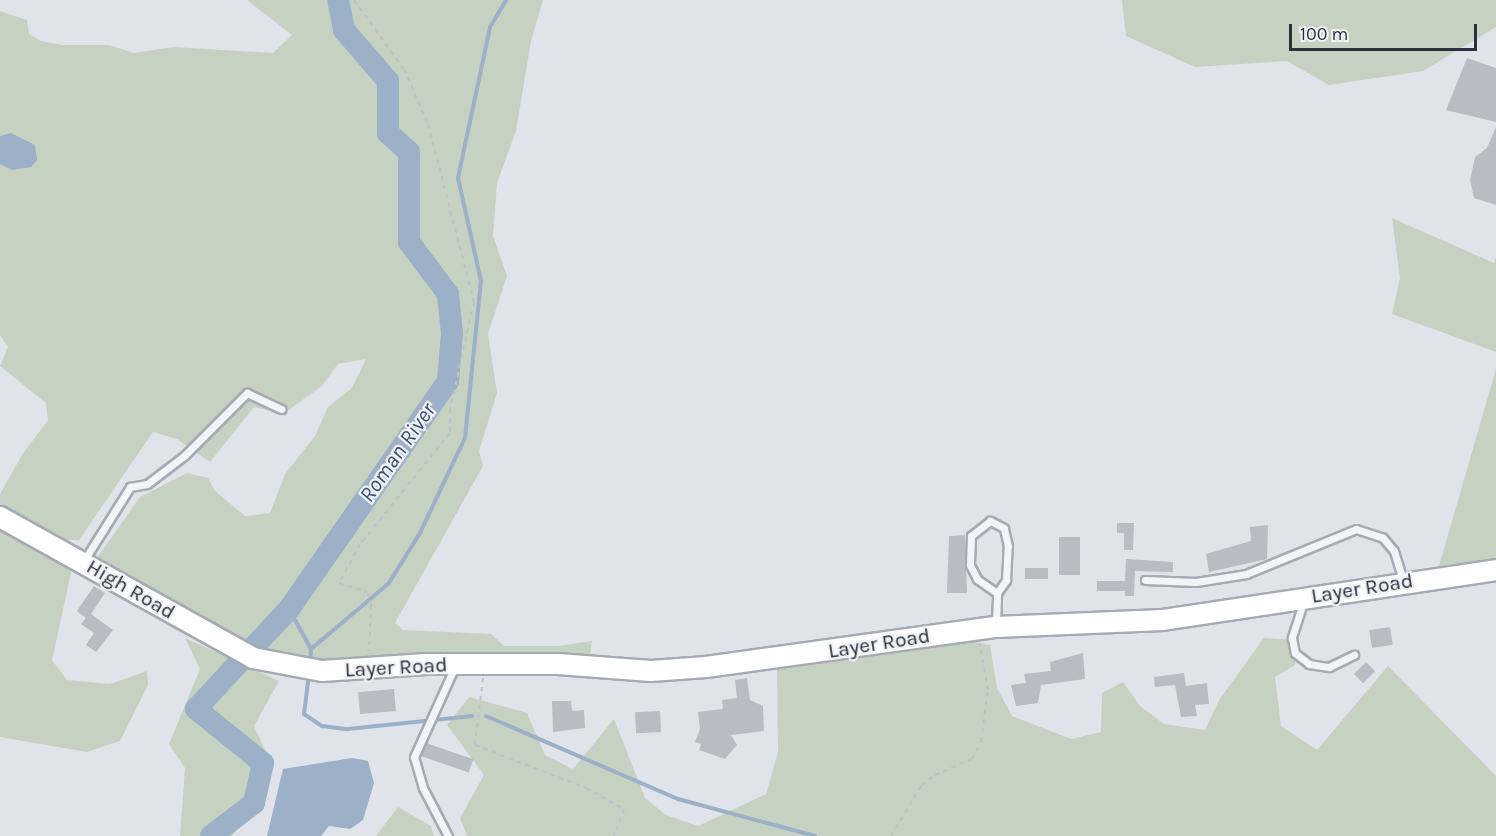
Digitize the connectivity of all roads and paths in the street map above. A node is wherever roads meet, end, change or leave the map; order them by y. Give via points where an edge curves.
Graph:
1 (354, 0) edge
2 (282, 409) dead end
3 (0, 517) edge
4 (83, 562) junction
5 (1496, 570) edge
6 (1145, 580) dead end
7 (1403, 581) junction
8 (997, 593) junction
9 (1303, 598) junction
10 (986, 629) junction
11 (1354, 655) dead end
12 (251, 656) joint
13 (456, 664) junction
14 (484, 664) junction
15 (368, 666) junction
16 (448, 836) edge
17 (615, 836) edge
18 (891, 836) edge

1 - 15 path via 404,69 428,123 474,302 450,409 450,433 360,544 339,583 367,592 371,605
2 - 4 lane via 247,393 184,455 147,484 130,487
3 - 4 main road, High Road
4 - 12 main road, High Road
5 - 7 main road, Layer Road
6 - 7 lane via 1202,582 1246,574 1356,529 1383,538 1394,551
7 - 9 main road, Layer Road
8 - 8 lane via 1006,580 1007,534 999,524 990,521 974,530 970,565 977,579
8 - 10 lane
9 - 10 main road, Layer Road via 1163,620
9 - 11 lane via 1292,638 1295,653 1309,664 1329,667
10 - 14 main road, Layer Road via 801,656 666,670
10 - 18 path via 988,690 981,741 972,759 922,785
12 - 15 main road, Layer Road via 330,670
13 - 14 main road, Layer Road
13 - 15 main road, Layer Road
13 - 16 lane via 416,749 415,768
14 - 17 path via 475,745 586,788 624,809

